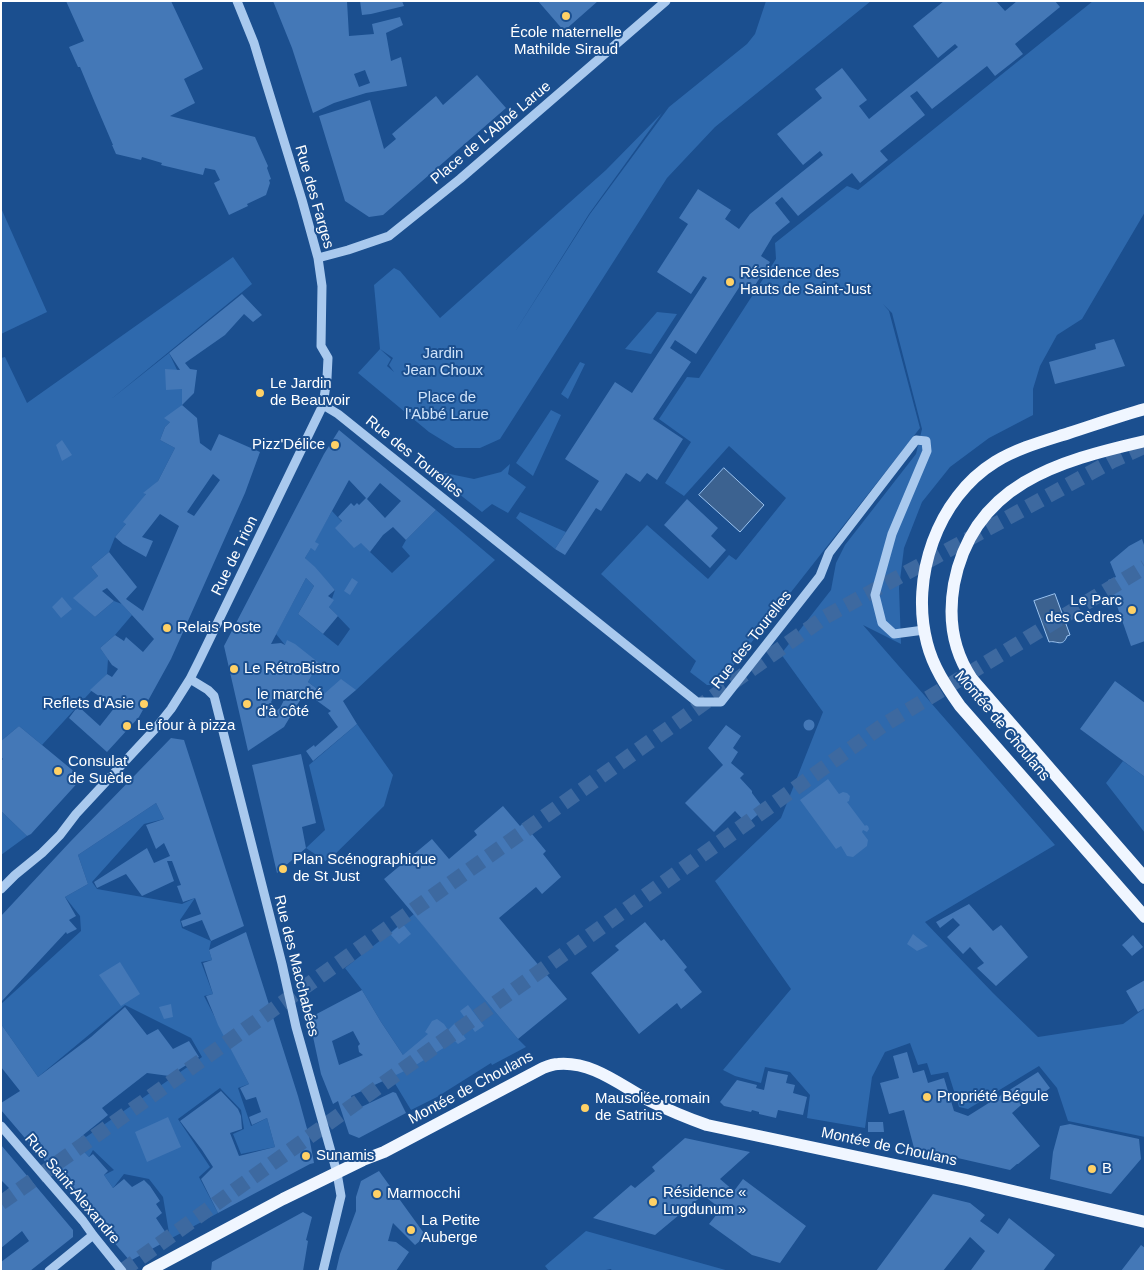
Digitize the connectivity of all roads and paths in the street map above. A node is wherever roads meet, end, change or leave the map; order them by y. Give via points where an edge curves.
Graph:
1 (237, 1) edge
2 (666, 1) edge
3 (318, 258) junction
4 (323, 405) junction
5 (1145, 408) edge
6 (1145, 441) edge
7 (924, 630) junction
8 (190, 679) junction
9 (1145, 878) edge
10 (1, 889) edge
11 (1145, 917) edge
12 (1, 1126) edge
13 (337, 1173) junction
14 (1145, 1222) edge
15 (93, 1235) junction
16 (49, 1271) edge
17 (122, 1271) edge
18 (148, 1271) edge
19 (323, 1271) edge

1 - 3 street, Rue des Farges via 258,56
2 - 3 street, Place de L'Abbé Larue via 390,236
3 - 4 street, Rue des Farges via 322,286 321,346 328,358
4 - 7 street, Rue des Tourelles via 696,702 721,702 820,576 829,553 916,440 926,441 927,452 892,534 875,595 882,623 894,634
4 - 8 street, Rue de Trion
5 - 7 main road, Montée de Choulans via 1011,454 993,464 964,489 950,507 930,549 923,585
6 - 9 main road, Montée de Choulans via 1104,450 1059,466 1026,480 1002,497 984,515 962,557 952,594 952,615 956,646 972,679
7 - 11 main road, Montée de Choulans via 939,675 960,706
8 - 10 street, Rue de Trion via 155,729 60,835
8 - 13 street, Rue des Macchabées via 214,696 296,1028
12 - 15 street, Rue Saint-Alexandre
13 - 14 main road, Montée de Choulans via 384,1152 544,1068 574,1064 593,1069 649,1101 707,1125
13 - 18 main road, Montée de Choulans
13 - 19 street, Rue des Macchabées via 341,1196
15 - 16 street
15 - 17 street, Rue Saint-Alexandre

